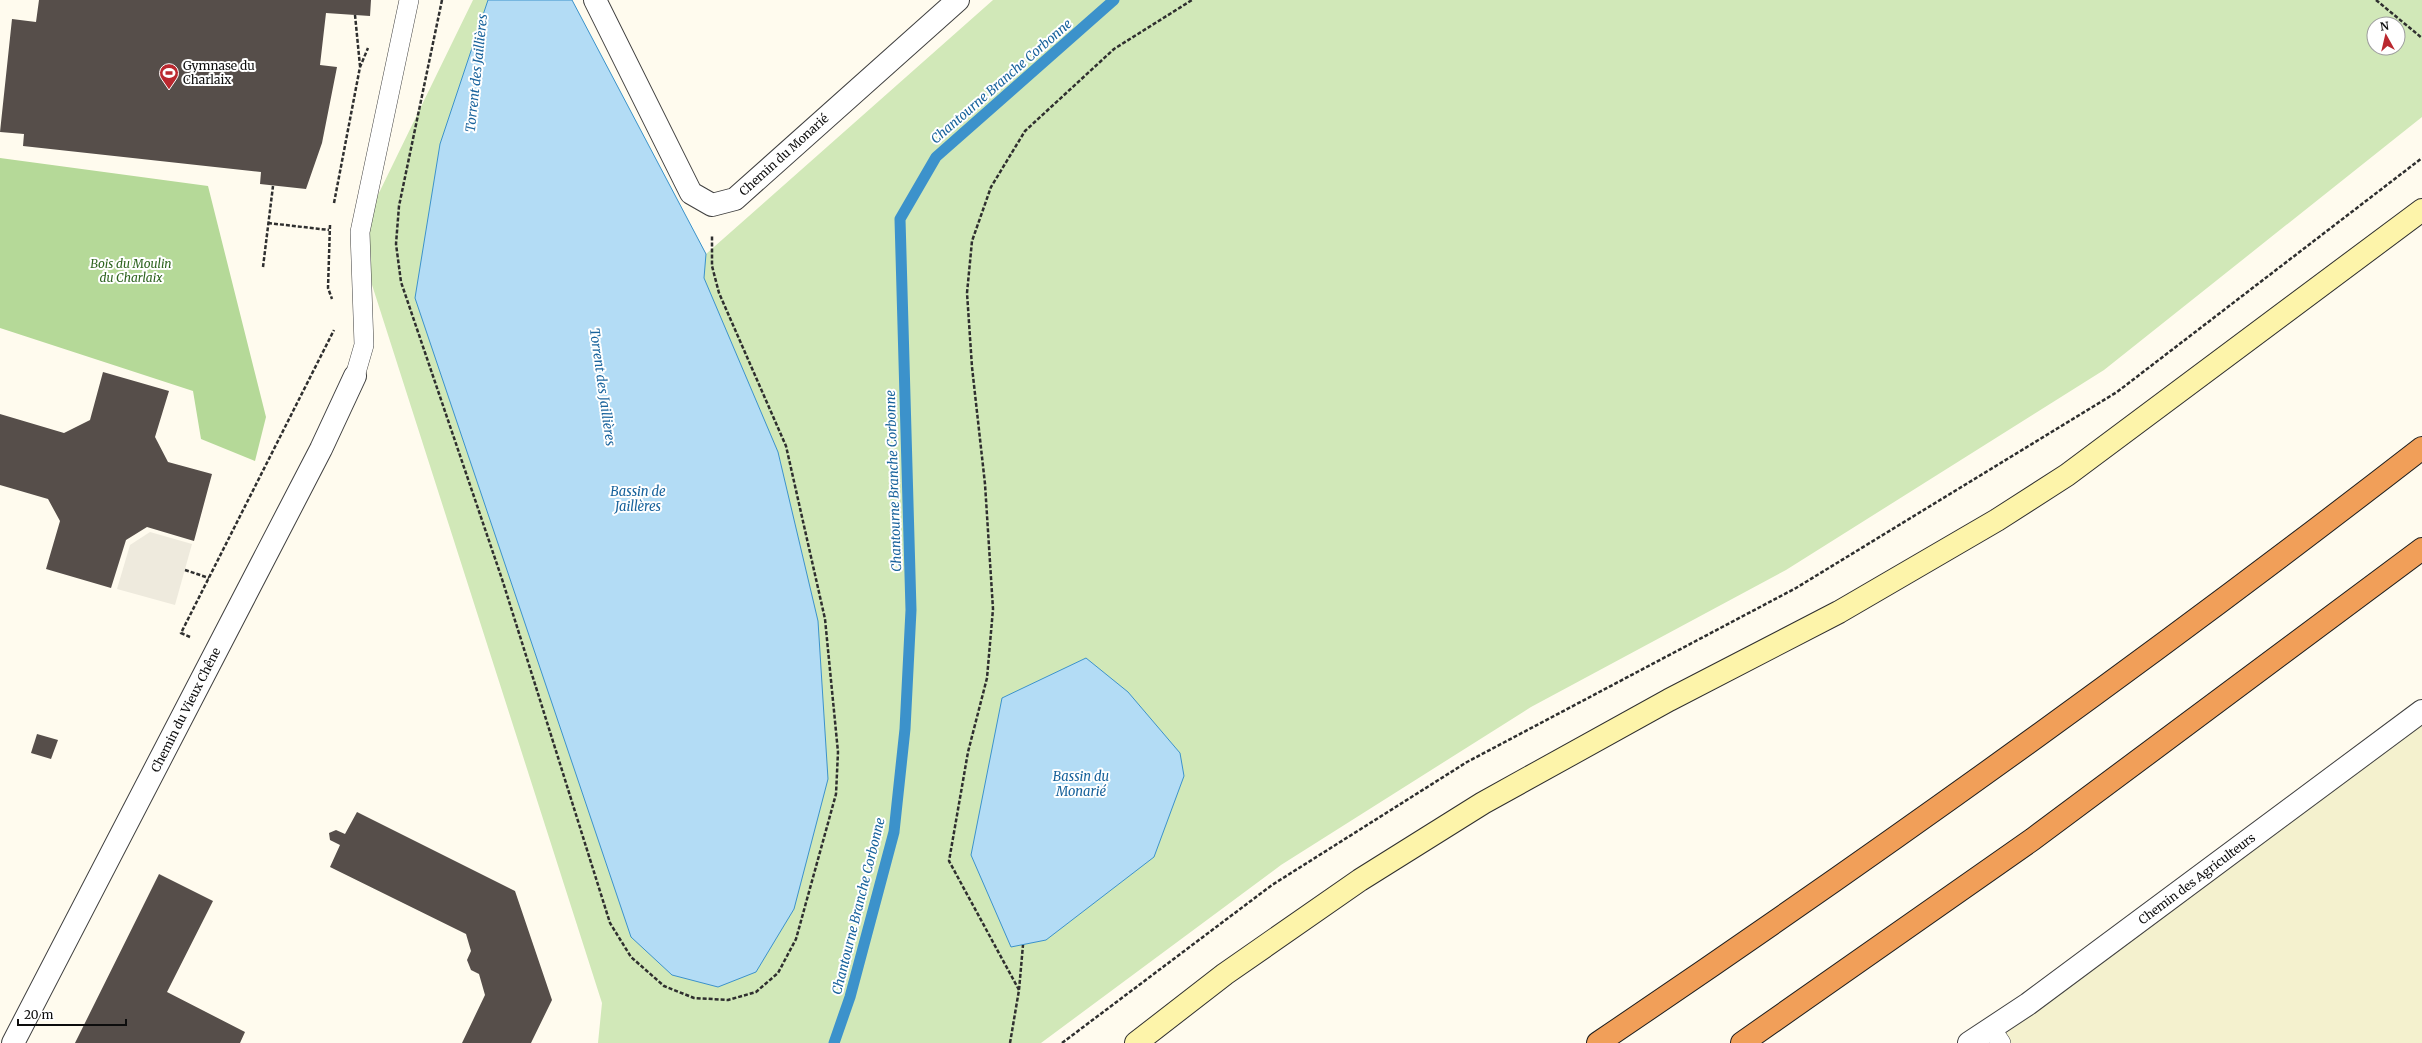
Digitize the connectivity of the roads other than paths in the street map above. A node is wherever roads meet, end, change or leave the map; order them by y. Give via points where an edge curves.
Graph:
1 (409, 0) edge
2 (595, 0) edge
3 (958, 0) edge
4 (2422, 210) edge
5 (355, 376) joint
6 (2422, 448) edge
7 (2422, 549) edge
8 (2422, 711) edge
9 (1996, 1036) edge
10 (13, 1043) edge
11 (1136, 1043) edge
12 (1598, 1043) edge
13 (1742, 1043) edge
14 (1969, 1043) edge

1 - 5 lane via 360,232 364,345
2 - 3 street, Chemin du Monarié via 691,193 712,205 735,199
4 - 11 main road via 2068,475 1839,612 1669,700 1483,803 1360,880 1225,974
5 - 10 street, Chemin du Vieux Chêne via 321,449
6 - 12 highway via 2035,738 1748,942
7 - 13 highway via 2033,839
8 - 9 street, Chemin des Agriculteurs via 2041,994
9 - 14 street, Chemin des Agriculteurs

